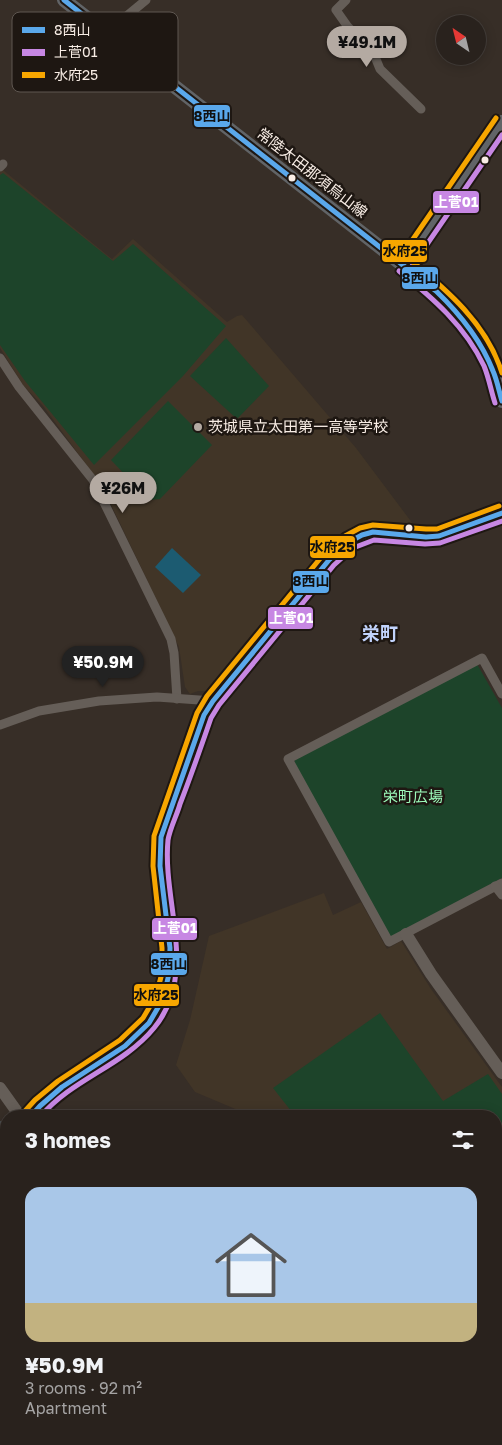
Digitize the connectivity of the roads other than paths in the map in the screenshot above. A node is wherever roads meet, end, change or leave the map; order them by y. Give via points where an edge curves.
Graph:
1 (64, 0) edge
2 (146, 0) edge
3 (346, 0) edge
4 (79, 12) edge
5 (131, 12) edge
6 (178, 89) edge
7 (421, 109) dead end
8 (502, 122) edge
9 (404, 265) junction
10 (0, 358) edge
11 (502, 401) edge
12 (502, 512) edge
13 (502, 694) edge
14 (178, 699) junction
15 (213, 701) junction
16 (0, 725) edge
17 (499, 884) edge
18 (502, 895) edge
19 (406, 934) junction
20 (502, 1073) edge
21 (0, 1088) edge
22 (16, 1110) edge
23 (37, 1110) edge

1 - 4 main road, 常陸太田那須烏山線
2 - 5 street
3 - 7 street via 336,10 373,52 380,69
6 - 9 main road, 常陸太田那須烏山線
8 - 9 main road
9 - 11 main road, 常陸太田那須烏山線 via 447,301 469,326 491,365
10 - 14 street via 93,480 171,639
12 - 15 street via 439,536 426,538 373,532 350,542 329,560
13 - 19 street via 482,658 288,760 389,942
14 - 15 street
14 - 16 street via 157,697 99,701 39,711
15 - 23 street via 204,715 161,837 159,853 171,943 169,976 163,999 154,1017 126,1046 46,1100
17 - 18 street
17 - 19 street
19 - 20 street
21 - 22 street

